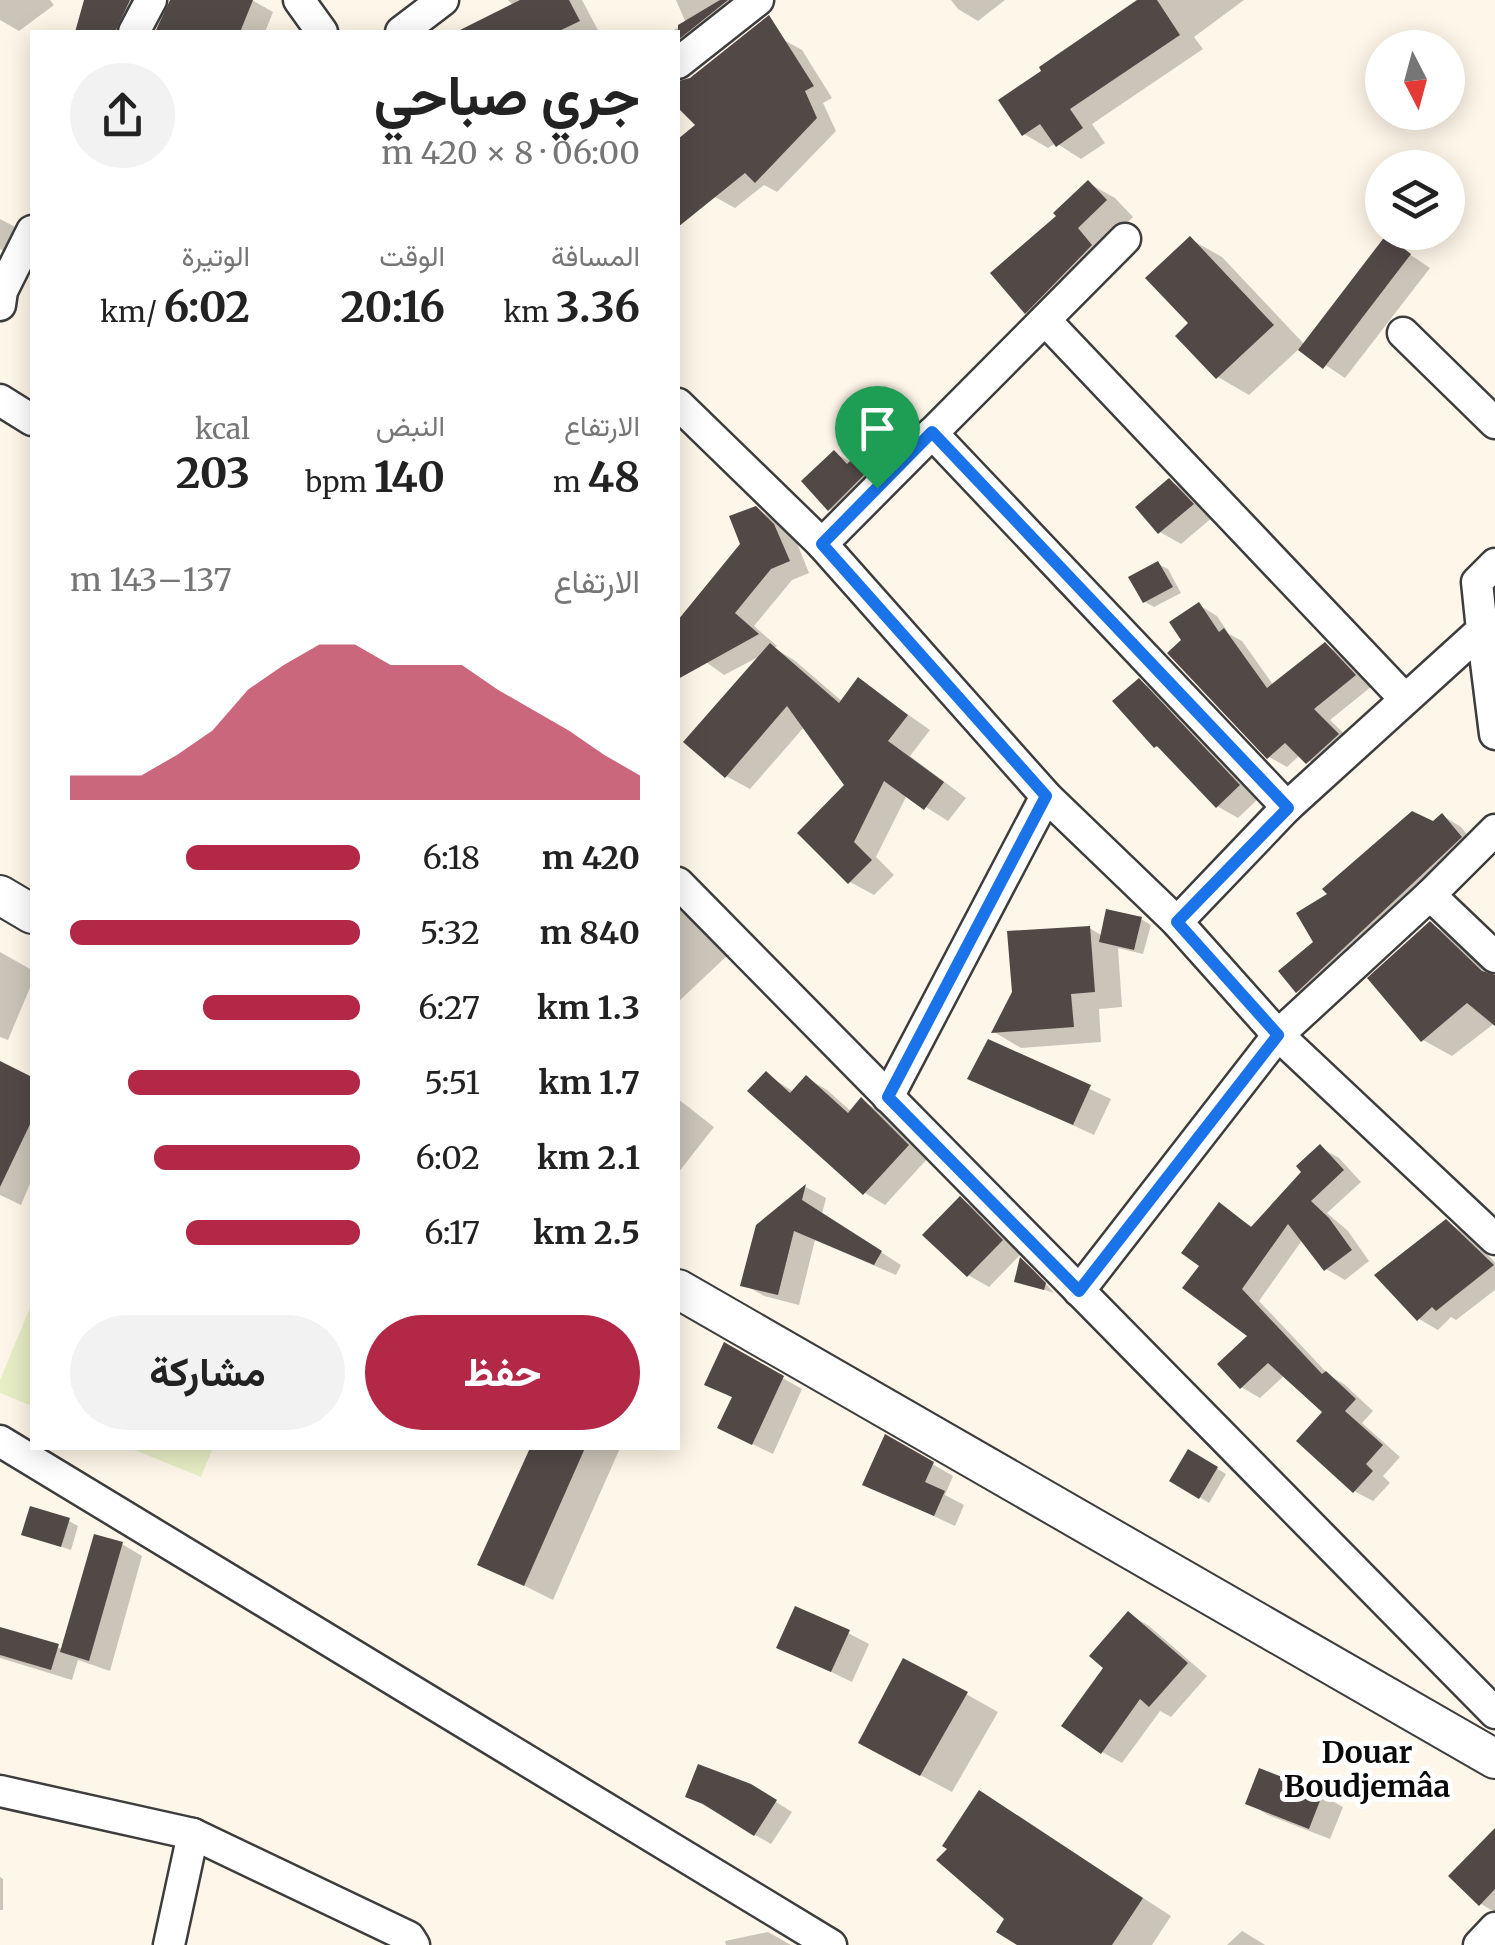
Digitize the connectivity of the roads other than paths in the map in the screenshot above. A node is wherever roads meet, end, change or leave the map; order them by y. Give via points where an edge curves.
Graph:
1 (151, 0) edge
2 (443, 0) edge
3 (758, 0) edge
4 (135, 30) edge
5 (404, 30) edge
6 (680, 61) edge
7 (30, 236) edge
8 (1125, 239) dead end
9 (1, 295) edge
10 (1044, 320) junction
11 (1403, 333) dead end
12 (0, 400) edge
13 (680, 408) edge
14 (30, 419) edge
15 (1495, 422) edge
16 (932, 432) junction
17 (822, 544) junction
18 (1495, 564) edge
19 (1482, 630) junction
20 (1404, 698) junction
21 (1495, 734) edge
22 (1046, 796) junction
23 (1288, 808) junction
24 (1495, 830) edge
25 (680, 885) edge
26 (1430, 894) junction
27 (0, 895) edge
28 (30, 913) edge
29 (1177, 922) junction
30 (1495, 957) edge
31 (1278, 1035) junction
32 (888, 1097) junction
33 (1495, 1239) edge
34 (680, 1290) edge
35 (1079, 1291) junction
36 (0, 1442) edge
37 (1495, 1713) edge
38 (1495, 1759) edge
39 (0, 1791) edge
40 (193, 1834) junction
41 (1495, 1928) edge
42 (169, 1945) edge
43 (414, 1945) edge
44 (830, 1945) edge
45 (1479, 1945) edge

1 - 4 street
2 - 5 street
3 - 6 street
7 - 9 street
8 - 10 street
10 - 16 street
10 - 20 street
11 - 15 street
12 - 14 street
13 - 17 street
16 - 17 street
16 - 23 street
17 - 22 street
18 - 19 street via 1477,582
19 - 20 street
19 - 21 street
20 - 23 street
22 - 29 street
22 - 32 street
23 - 29 street
24 - 26 street
25 - 32 street
26 - 30 street
26 - 31 street
27 - 28 street
29 - 31 street
31 - 33 street
31 - 35 street
32 - 35 street
34 - 38 street
35 - 37 street
36 - 44 street
39 - 40 street
40 - 42 street
40 - 43 street
41 - 45 street

